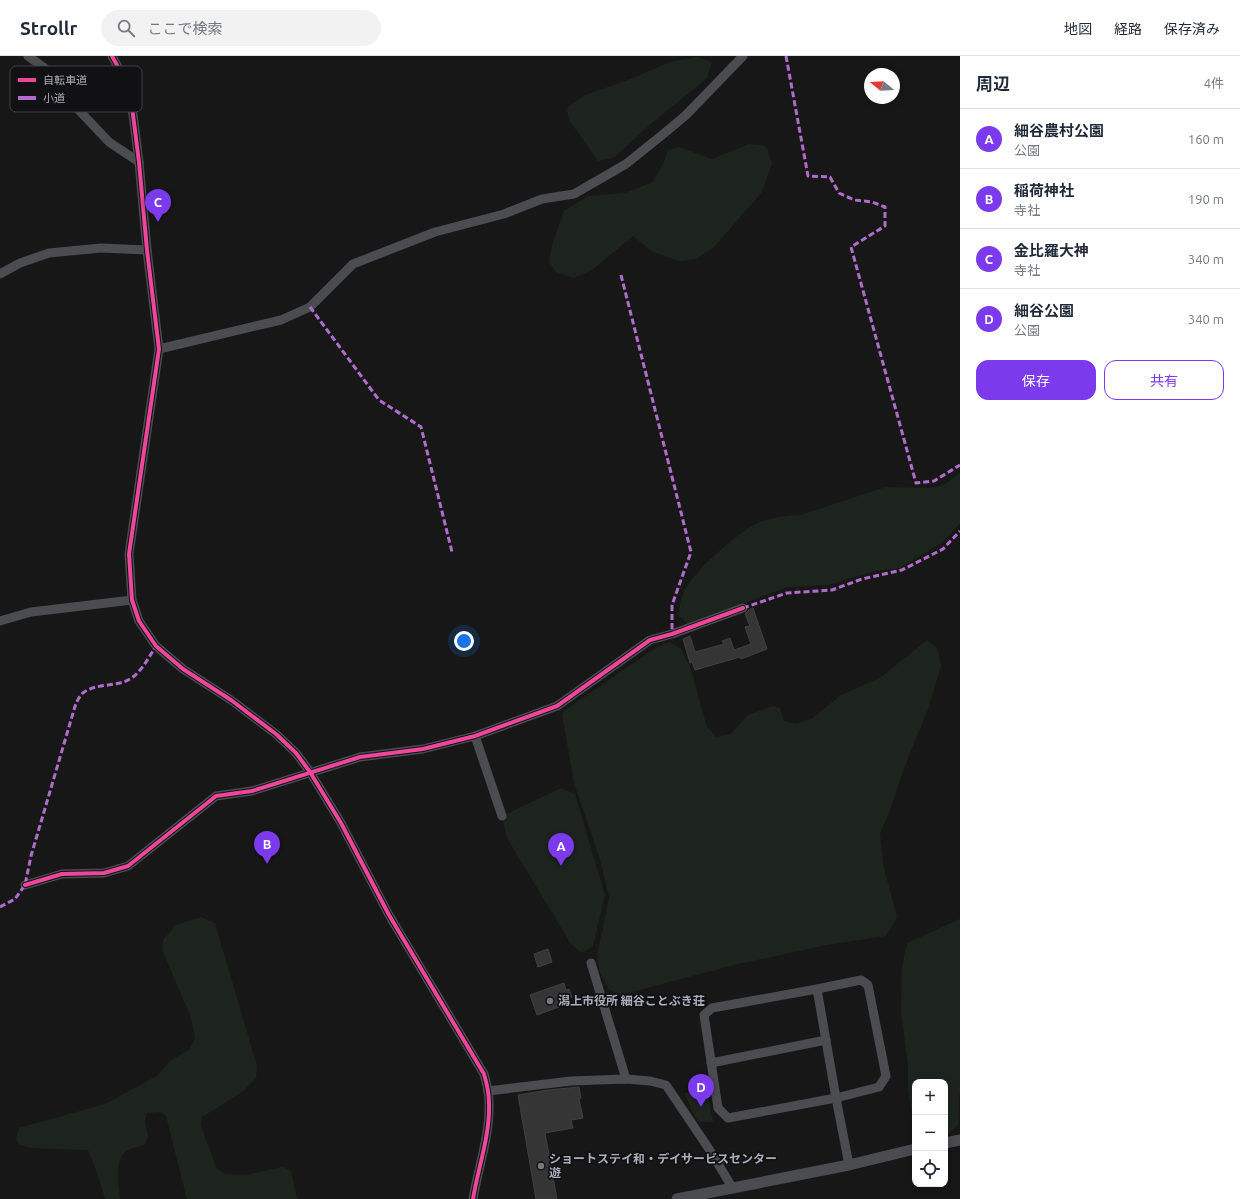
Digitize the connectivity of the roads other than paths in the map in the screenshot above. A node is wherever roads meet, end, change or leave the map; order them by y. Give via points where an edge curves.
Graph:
1 (28, 56) edge
2 (112, 56) edge
3 (743, 56) edge
4 (42, 66) edge
5 (117, 66) edge
6 (81, 112) edge
7 (133, 112) edge
8 (139, 162) junction
9 (147, 250) junction
10 (0, 274) edge
11 (159, 349) junction
12 (132, 600) junction
13 (744, 608) dead end
14 (0, 621) edge
15 (475, 736) junction
16 (310, 772) junction
17 (502, 816) dead end
18 (25, 885) dead end
19 (591, 963) dead end
20 (816, 989) junction
21 (826, 1040) junction
22 (711, 1063) junction
23 (626, 1079) junction
24 (488, 1091) junction
25 (836, 1098) junction
26 (960, 1140) edge
27 (948, 1142) edge
28 (912, 1150) edge
29 (849, 1165) junction
30 (732, 1187) junction
31 (473, 1199) edge
32 (677, 1199) edge

1 - 4 street
2 - 5 street
3 - 11 street via 667,131 626,164 574,194 542,200 504,214 436,232 353,264 310,307 281,320
6 - 8 street via 109,142
7 - 8 street
8 - 9 street
9 - 10 street via 101,248 49,253 20,263
9 - 11 street
11 - 12 street via 129,554
12 - 14 street via 31,612
12 - 16 street via 139,621 156,646 183,669 231,700 276,734 296,753
13 - 15 street via 650,640 557,706
15 - 16 street via 423,749 360,757
15 - 17 street
16 - 18 street via 252,791 216,796 128,866 104,873 62,874
16 - 24 street via 341,823 389,915 484,1074
19 - 23 street
20 - 21 street
20 - 22 street via 712,1008 704,1015
20 - 25 street via 861,980 868,985 886,1076 879,1087
21 - 22 street
21 - 25 street
22 - 25 street via 718,1108 728,1118
23 - 24 street via 571,1081
23 - 30 street via 666,1085
24 - 31 street via 490,1106 487,1135
25 - 29 street
26 - 27 street
28 - 29 street
29 - 30 street
30 - 32 street

